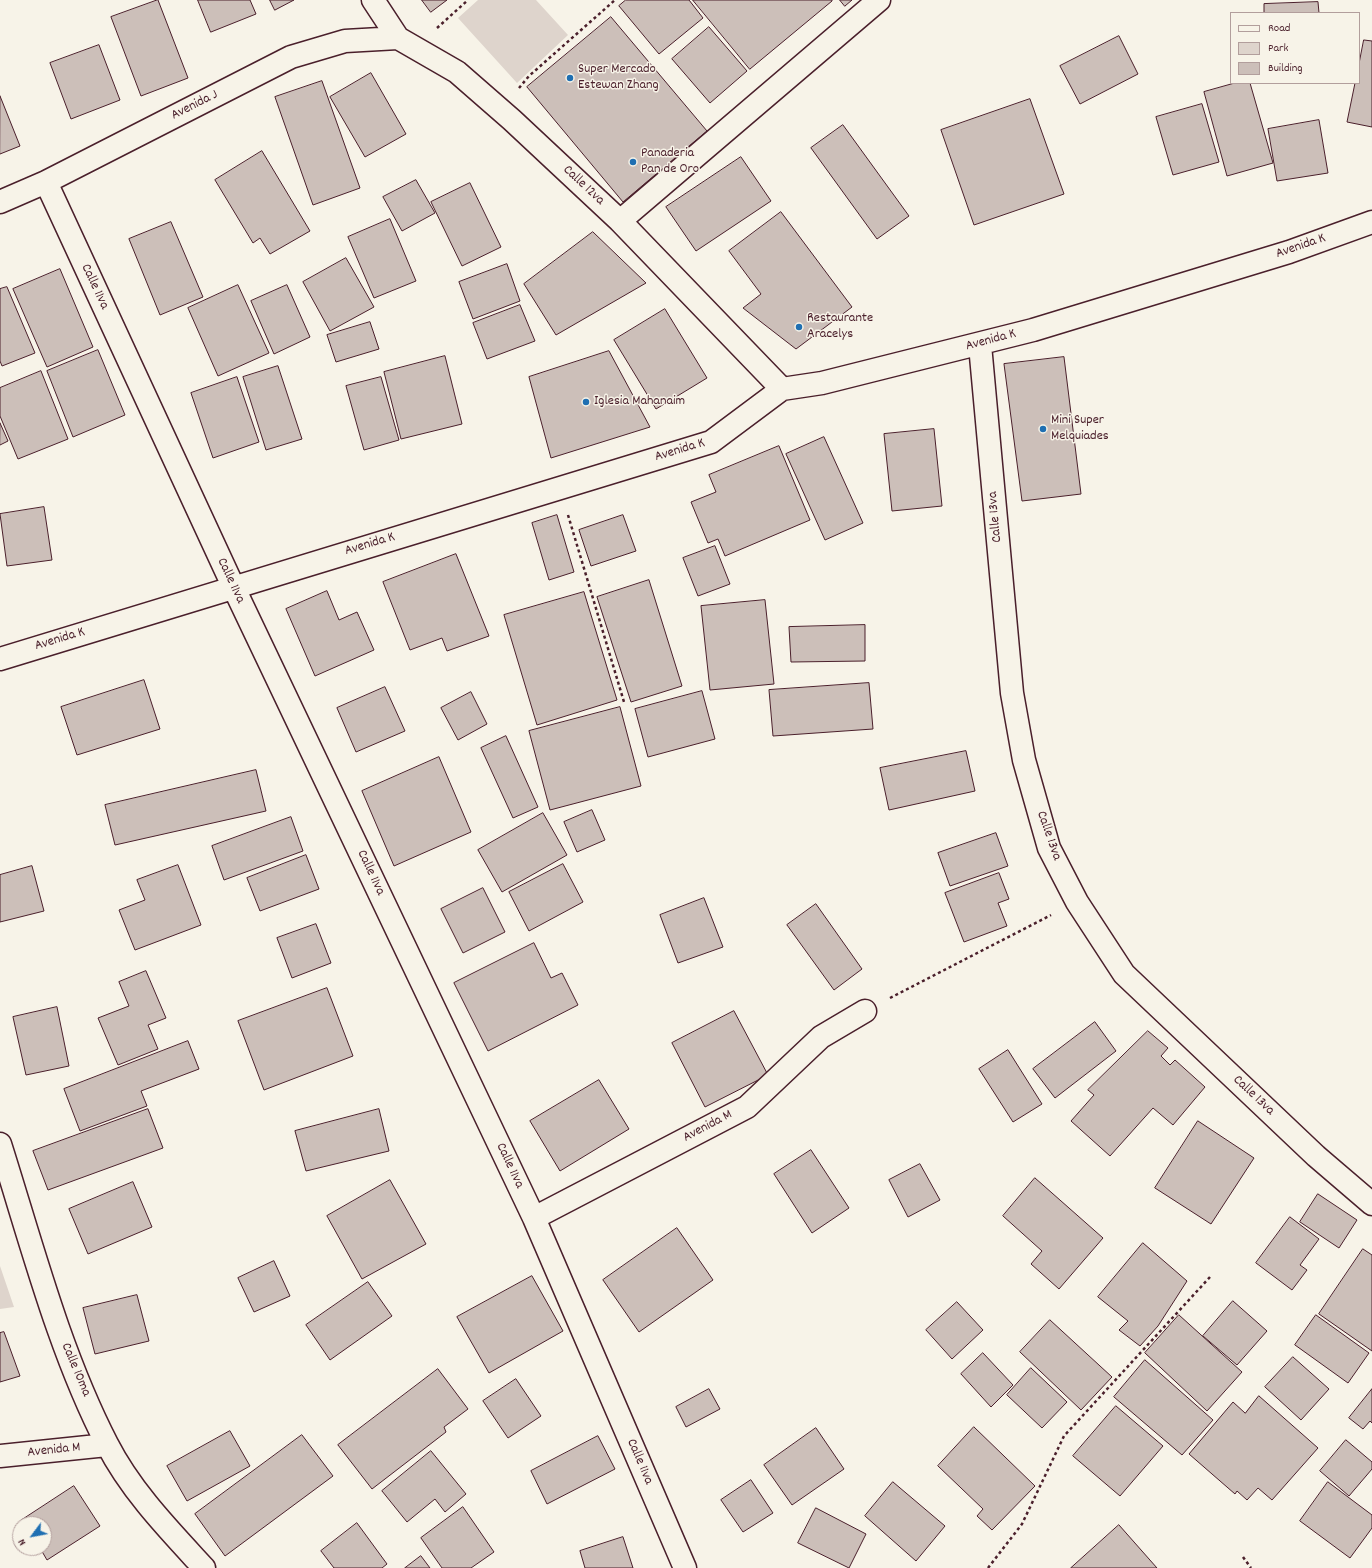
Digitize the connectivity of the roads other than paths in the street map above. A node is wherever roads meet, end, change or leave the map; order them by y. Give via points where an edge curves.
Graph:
1 (373, 0) edge
2 (879, 0) edge
3 (398, 38) junction
4 (46, 182) junction
5 (0, 202) edge
6 (620, 221) junction
7 (1372, 222) edge
8 (980, 345) junction
9 (782, 389) junction
10 (233, 586) junction
11 (0, 658) edge
12 (865, 1011) road end
13 (0, 1144) edge
14 (1372, 1204) edge
15 (534, 1218) junction
16 (107, 1445) junction
17 (0, 1456) edge
18 (204, 1568) edge
19 (685, 1568) edge

1 - 3 street, Calle 12va
2 - 6 street
3 - 4 street, Avenida J via 345,41 291,57
3 - 6 street, Calle 12va via 457,72
4 - 5 street, Avenida J
4 - 10 street, Calle 11va
6 - 9 street, Calle 12va
7 - 8 street, Avenida K via 1289,252
8 - 9 street, Avenida K via 822,383
8 - 14 street, Calle 13va via 1012,693 1022,752 1049,848 1077,902 1124,974 1316,1156
9 - 10 street, Avenida K via 711,442
10 - 11 street, Avenida K
10 - 15 street, Calle 11va
12 - 15 street, Avenida M via 821,1037 747,1107
13 - 16 street, Calle 10ma via 65,1347
15 - 19 street, Calle 11va
16 - 17 street, Avenida M
16 - 18 street, Calle 10ma via 156,1515

